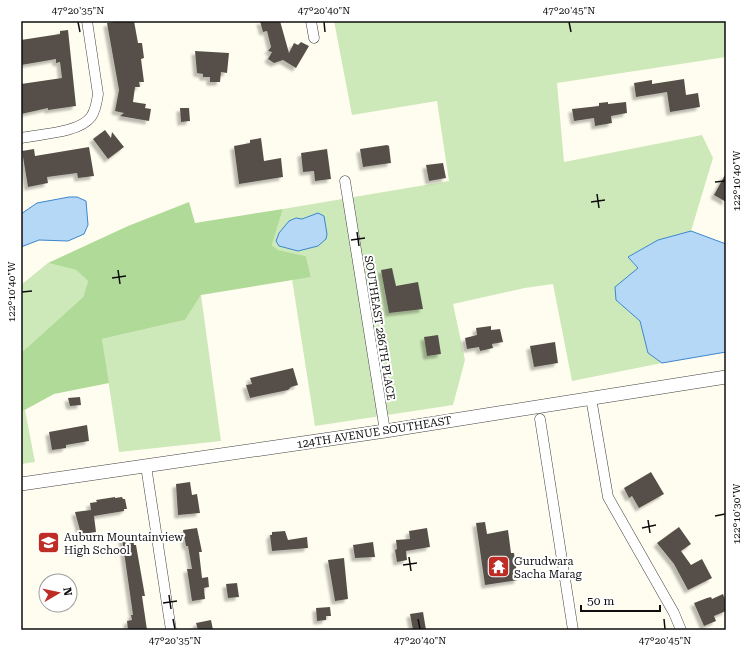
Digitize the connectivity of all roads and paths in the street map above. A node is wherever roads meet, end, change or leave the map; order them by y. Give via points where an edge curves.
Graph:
1 (87, 21) edge
2 (311, 21) edge
3 (314, 38) dead end
4 (21, 138) edge
5 (345, 181) dead end
6 (726, 377) edge
7 (591, 398) junction
8 (540, 419) dead end
9 (385, 431) junction
10 (146, 466) junction
11 (21, 484) edge
12 (171, 630) edge
13 (573, 630) edge
14 (681, 630) edge

1 - 4 street via 98,94 91,116 84,124 71,129
2 - 3 street
5 - 9 street, SOUTHEAST 286TH PLACE
6 - 7 street, 124TH AVENUE SOUTHEAST
7 - 9 street, 124TH AVENUE SOUTHEAST
7 - 14 street via 608,497 674,613
8 - 13 street
9 - 10 street, 124TH AVENUE SOUTHEAST
10 - 11 street, 124TH AVENUE SOUTHEAST
10 - 12 street

